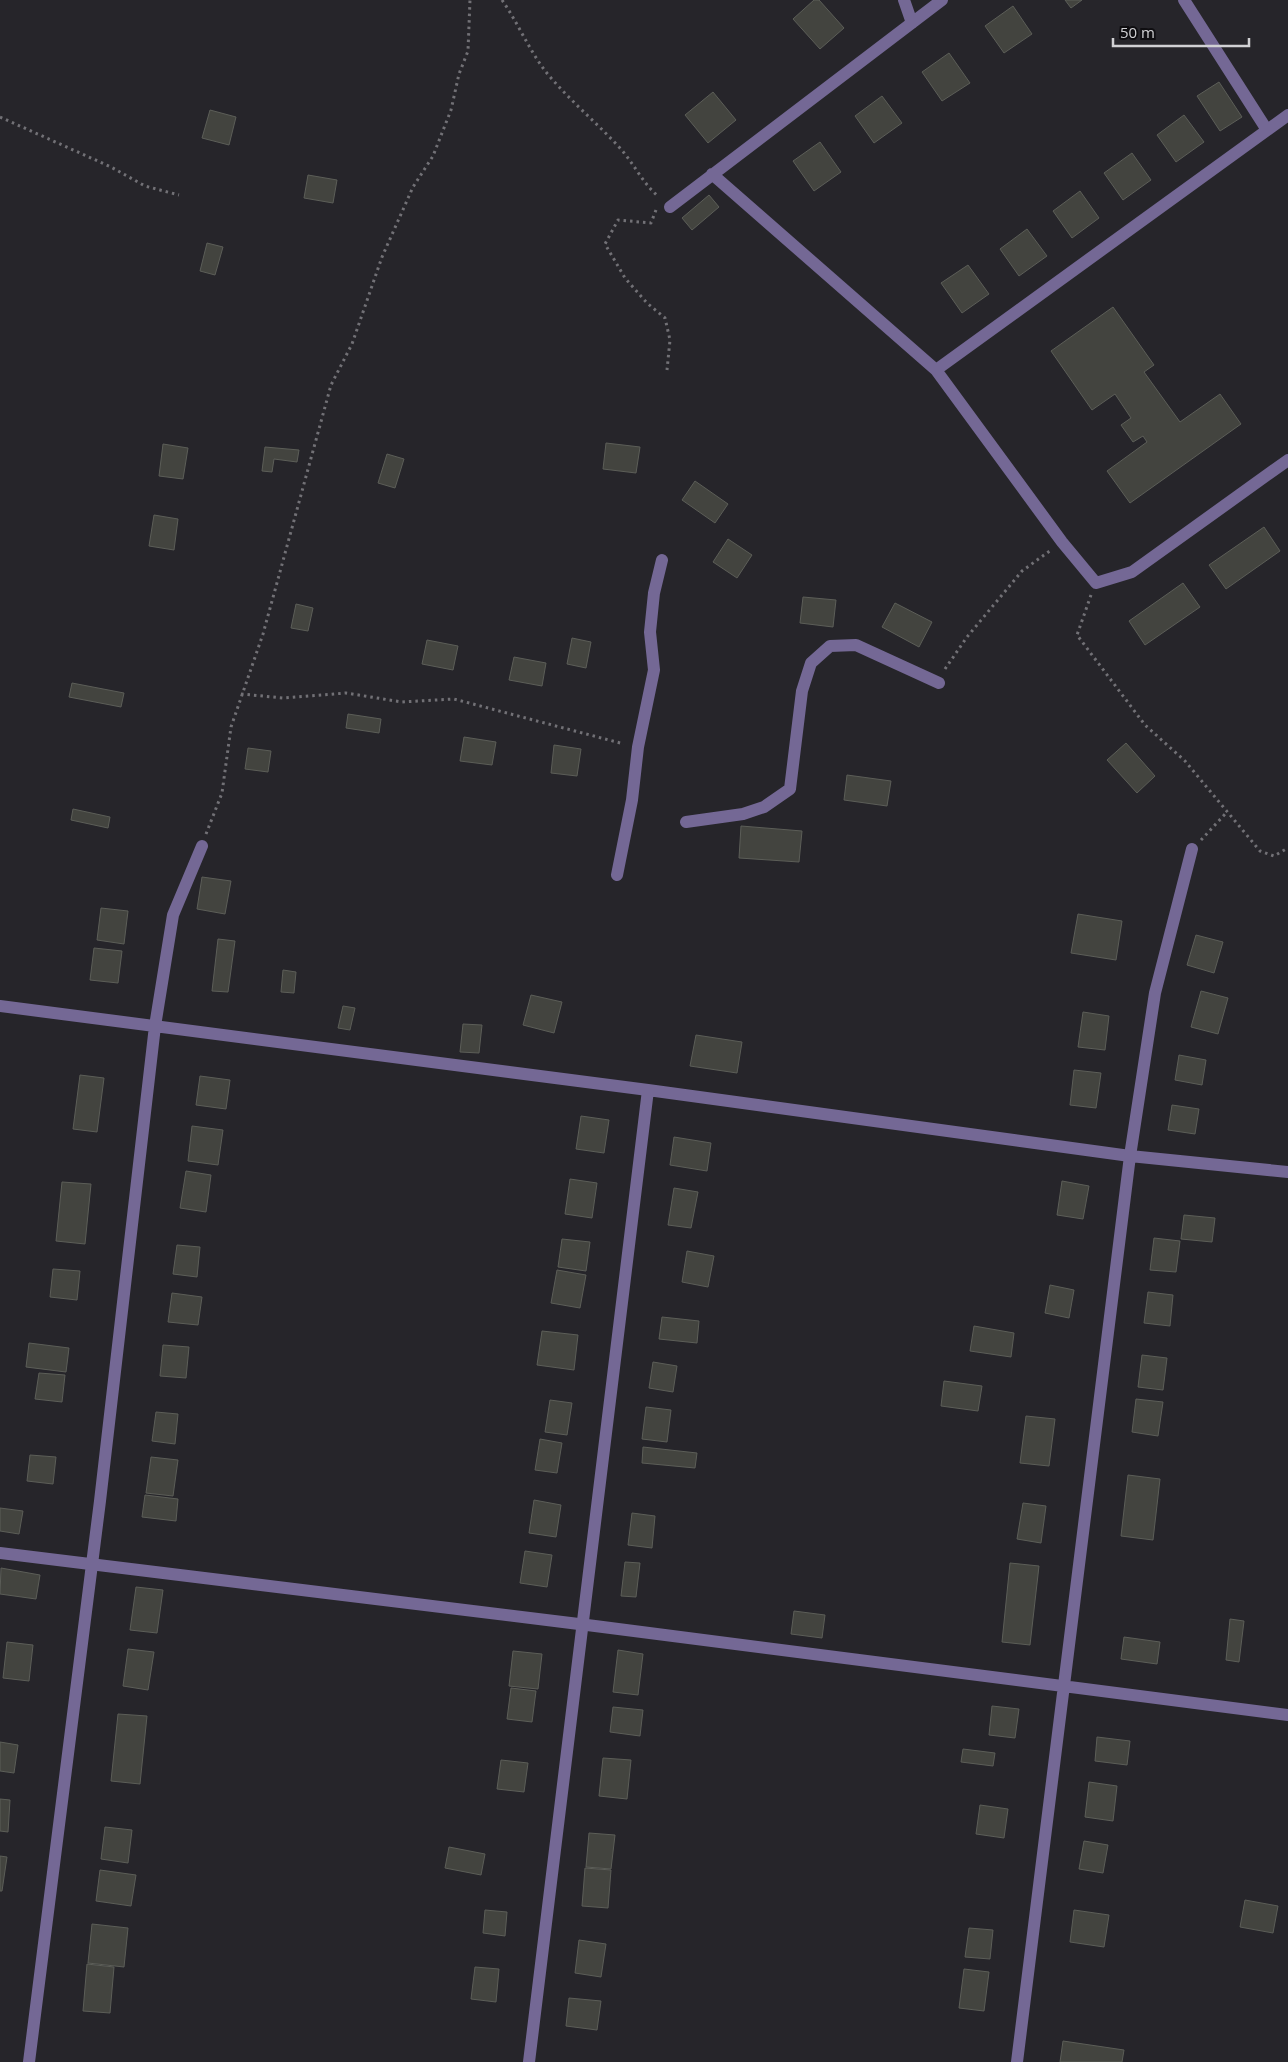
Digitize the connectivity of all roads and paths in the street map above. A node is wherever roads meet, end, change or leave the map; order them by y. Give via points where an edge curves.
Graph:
1 (470, 0) edge
2 (502, 0) edge
3 (904, 0) edge
4 (942, 0) edge
5 (1184, 0) edge
6 (912, 23) junction
7 (1288, 115) edge
8 (0, 117) edge
9 (1267, 130) junction
10 (712, 174) junction
11 (179, 195) dead end
12 (660, 198) junction
13 (670, 207) joint
14 (667, 370) dead end
15 (936, 370) junction
16 (1288, 460) edge
17 (1062, 542) junction
18 (662, 560) dead end
19 (1096, 583) junction
20 (939, 684) joint
21 (241, 694) junction
22 (638, 747) junction
23 (1227, 812) junction
24 (686, 822) dead end
25 (202, 846) joint
26 (1288, 848) edge
27 (1192, 849) joint
28 (617, 875) dead end
29 (0, 1006) edge
30 (155, 1026) junction
31 (648, 1090) junction
32 (1130, 1156) junction
33 (1288, 1172) edge
34 (0, 1553) edge
35 (92, 1564) junction
36 (582, 1624) junction
37 (1063, 1687) junction
38 (1288, 1715) edge
39 (29, 2062) edge
40 (529, 2062) edge
41 (1017, 2062) edge

1 - 21 path via 468,51 451,110 433,156 414,187 382,258 352,344 331,385 263,634
2 - 12 path via 545,70 619,147 646,186
3 - 6 street
4 - 6 street
5 - 9 street
6 - 10 street
7 - 9 street
8 - 11 path via 111,167 145,186
9 - 15 street
10 - 13 street
10 - 15 street
12 - 13 path
12 - 14 path via 650,223 618,220 605,244 625,278 647,303 666,318 670,340
15 - 17 street
16 - 19 street via 1132,572
17 - 19 street
17 - 20 path via 1022,571 947,663
18 - 22 street via 650,632 654,670
19 - 23 path via 1077,635 1145,725 1185,761
20 - 24 street via 856,645 830,646 811,663 802,691 790,789 764,807 743,814
21 - 22 path via 283,698 346,693 402,702 454,699
21 - 25 path via 231,727 222,793
22 - 28 street via 632,800
23 - 26 path via 1260,852 1274,856
23 - 27 path
25 - 30 street via 173,915
27 - 32 street via 1154,994
29 - 30 street
30 - 31 street
30 - 35 street
31 - 32 street
31 - 36 street
32 - 33 street
32 - 37 street
34 - 35 street
35 - 36 street
35 - 39 street
36 - 37 street
36 - 40 street
37 - 38 street
37 - 41 street

